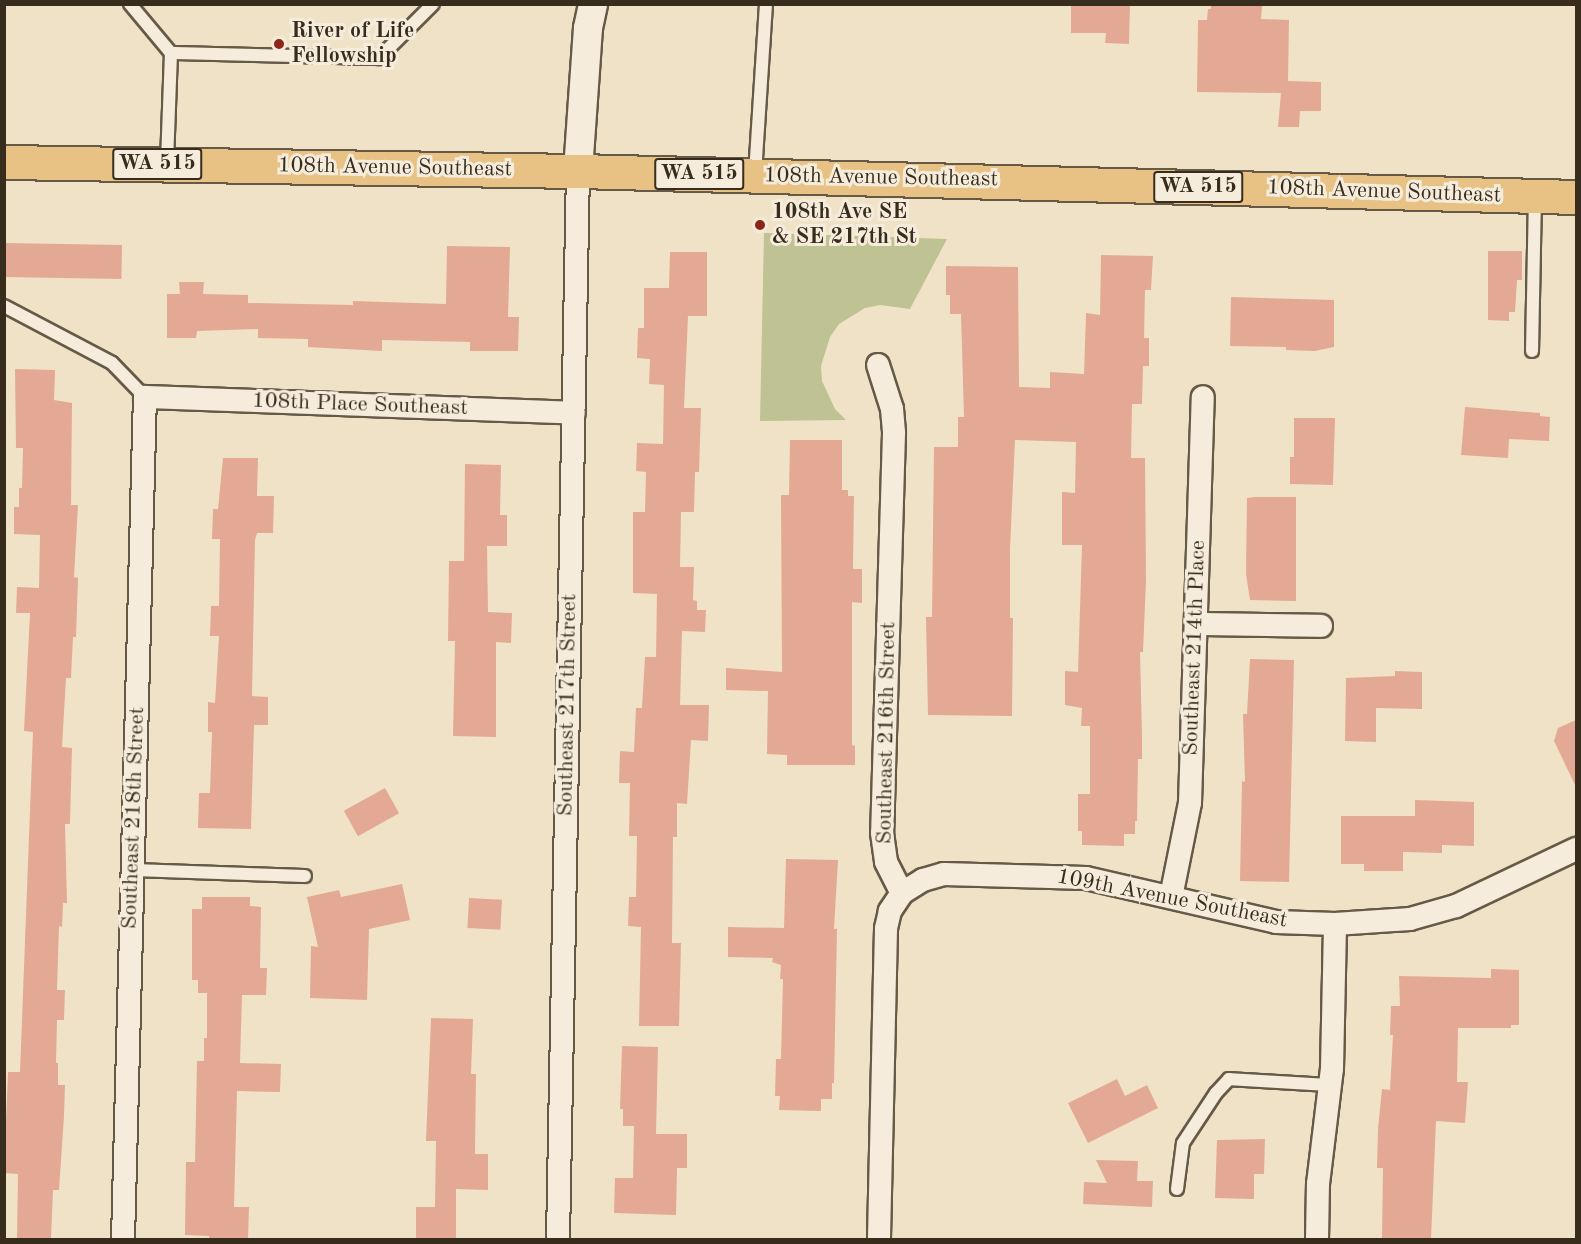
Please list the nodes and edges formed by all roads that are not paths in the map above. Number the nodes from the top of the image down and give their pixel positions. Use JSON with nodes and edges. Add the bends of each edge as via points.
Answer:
{"nodes":[{"id":1,"x":130,"y":4,"type":"edge"},
{"id":2,"x":433,"y":4,"type":"edge"},
{"id":3,"x":593,"y":4,"type":"edge"},
{"id":4,"x":766,"y":4,"type":"edge"},
{"id":5,"x":171,"y":53,"type":"junction"},
{"id":6,"x":4,"y":162,"type":"edge"},
{"id":7,"x":167,"y":165,"type":"junction"},
{"id":8,"x":578,"y":171,"type":"junction"},
{"id":9,"x":755,"y":175,"type":"junction"},
{"id":10,"x":1535,"y":196,"type":"junction"},
{"id":11,"x":1576,"y":197,"type":"edge"},
{"id":12,"x":4,"y":306,"type":"edge"},
{"id":13,"x":1532,"y":351,"type":"dead end"},
{"id":14,"x":878,"y":365,"type":"dead end"},
{"id":15,"x":146,"y":397,"type":"junction"},
{"id":16,"x":1203,"y":397,"type":"dead end"},
{"id":17,"x":574,"y":413,"type":"junction"},
{"id":18,"x":1197,"y":624,"type":"junction"},
{"id":19,"x":1321,"y":626,"type":"dead end"},
{"id":20,"x":1576,"y":849,"type":"edge"},
{"id":21,"x":133,"y":870,"type":"junction"},
{"id":22,"x":305,"y":876,"type":"dead end"},
{"id":23,"x":902,"y":893,"type":"junction"},
{"id":24,"x":1171,"y":897,"type":"junction"},
{"id":25,"x":1335,"y":924,"type":"junction"},
{"id":26,"x":1331,"y":1085,"type":"junction"},
{"id":27,"x":1178,"y":1189,"type":"dead end"},
{"id":28,"x":123,"y":1239,"type":"edge"},
{"id":29,"x":558,"y":1239,"type":"edge"},
{"id":30,"x":879,"y":1239,"type":"edge"},
{"id":31,"x":1317,"y":1239,"type":"edge"}],
"edges":[{"from":1,"to":5,"type":"lane"},
{"from":2,"to":5,"type":"lane","via":[[379,58]]},
{"from":3,"to":8,"type":"street"},
{"from":4,"to":9,"type":"lane"},
{"from":5,"to":7,"type":"lane"},
{"from":6,"to":7,"type":"main road","name":"108th Avenue Southeast","number":"WA 515"},
{"from":7,"to":8,"type":"main road","name":"108th Avenue Southeast","number":"WA 515"},
{"from":8,"to":9,"type":"main road","name":"108th Avenue Southeast","number":"WA 515"},
{"from":8,"to":17,"type":"street","name":"Southeast 217th Street"},
{"from":9,"to":10,"type":"main road","name":"108th Avenue Southeast","number":"WA 515"},
{"from":10,"to":11,"type":"main road","name":"108th Avenue Southeast","number":"WA 515"},
{"from":10,"to":13,"type":"lane"},
{"from":12,"to":15,"type":"lane","via":[[112,363]]},
{"from":14,"to":23,"type":"street","name":"Southeast 216th Street","via":[[892,409],[894,433],[882,833],[886,862]]},
{"from":15,"to":17,"type":"street","name":"108th Place Southeast"},
{"from":15,"to":21,"type":"street","name":"Southeast 218th Street"},
{"from":16,"to":18,"type":"street","name":"Southeast 214th Place"},
{"from":17,"to":29,"type":"street","name":"Southeast 217th Street"},
{"from":18,"to":19,"type":"street"},
{"from":18,"to":24,"type":"street","name":"Southeast 214th Place","via":[[1190,802]]},
{"from":20,"to":25,"type":"street","name":"109th Avenue Southeast","via":[[1456,906],[1410,919]]},
{"from":21,"to":22,"type":"lane"},
{"from":21,"to":28,"type":"street","name":"Southeast 218th Street"},
{"from":23,"to":24,"type":"street","name":"109th Avenue Southeast","via":[[923,880],[944,874],[1040,875],[1086,878]]},
{"from":23,"to":30,"type":"street","via":[[890,911],[886,929]]},
{"from":24,"to":25,"type":"street","name":"109th Avenue Southeast","via":[[1276,922]]},
{"from":25,"to":26,"type":"street"},
{"from":26,"to":27,"type":"lane","via":[[1229,1079],[1183,1143]]},
{"from":26,"to":31,"type":"street","via":[[1318,1184]]}]}
